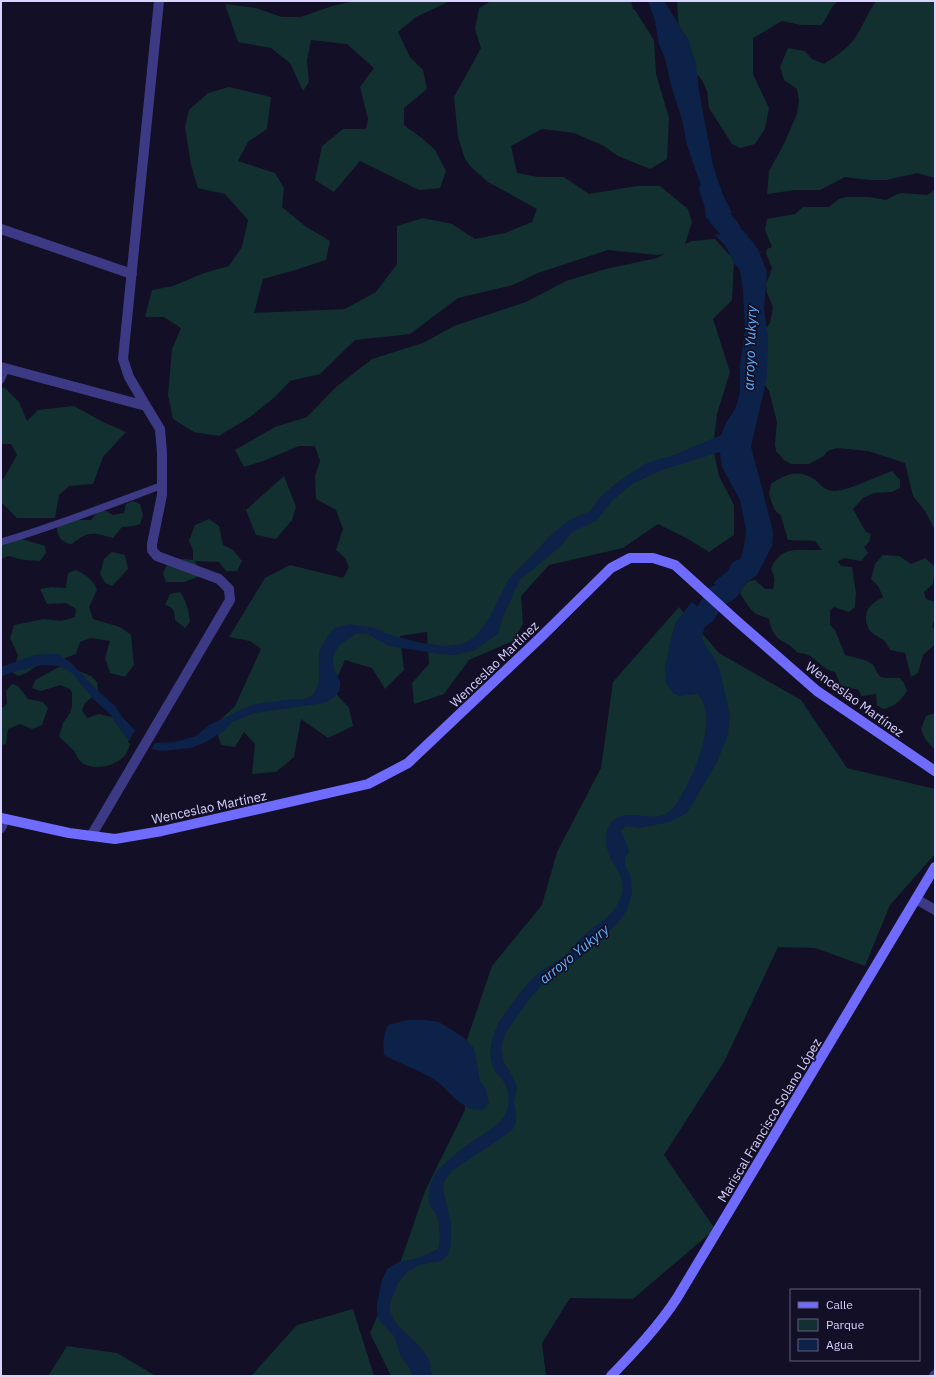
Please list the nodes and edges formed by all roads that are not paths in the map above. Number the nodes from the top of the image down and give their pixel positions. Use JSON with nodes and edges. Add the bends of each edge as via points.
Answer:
{"nodes":[{"id":1,"x":159,"y":1,"type":"edge"},
{"id":2,"x":1,"y":229,"type":"edge"},
{"id":3,"x":132,"y":274,"type":"junction"},
{"id":4,"x":3,"y":368,"type":"edge"},
{"id":5,"x":1,"y":380,"type":"edge"},
{"id":6,"x":146,"y":406,"type":"junction"},
{"id":7,"x":162,"y":485,"type":"junction"},
{"id":8,"x":1,"y":542,"type":"edge"},
{"id":9,"x":935,"y":771,"type":"edge"},
{"id":10,"x":2,"y":822,"type":"edge"},
{"id":11,"x":91,"y":836,"type":"junction"},
{"id":12,"x":935,"y":867,"type":"edge"},
{"id":13,"x":916,"y":899,"type":"junction"},
{"id":14,"x":935,"y":910,"type":"edge"},
{"id":15,"x":611,"y":1376,"type":"edge"}],
"edges":[{"from":1,"to":3,"type":"street"},
{"from":2,"to":3,"type":"street"},
{"from":3,"to":6,"type":"street","via":[[123,359],[129,377]]},
{"from":4,"to":5,"type":"lane"},
{"from":4,"to":6,"type":"street"},
{"from":6,"to":7,"type":"street","via":[[160,429]]},
{"from":7,"to":8,"type":"lane","via":[[90,513]]},
{"from":7,"to":11,"type":"street","via":[[152,550],[162,559],[219,580],[229,589],[230,600]]},
{"from":9,"to":11,"type":"main road","name":"Wenceslao Martínez","via":[[816,691],[675,565],[653,558],[630,558],[611,568],[408,763],[368,784],[162,831],[115,839]]},
{"from":10,"to":11,"type":"main road","name":"Wenceslao Martínez"},
{"from":12,"to":13,"type":"main road","name":"Mariscal Francisco Solano López"},
{"from":13,"to":14,"type":"street"},
{"from":13,"to":15,"type":"main road","name":"Mariscal Francisco Solano López","via":[[677,1298],[649,1337]]}]}
